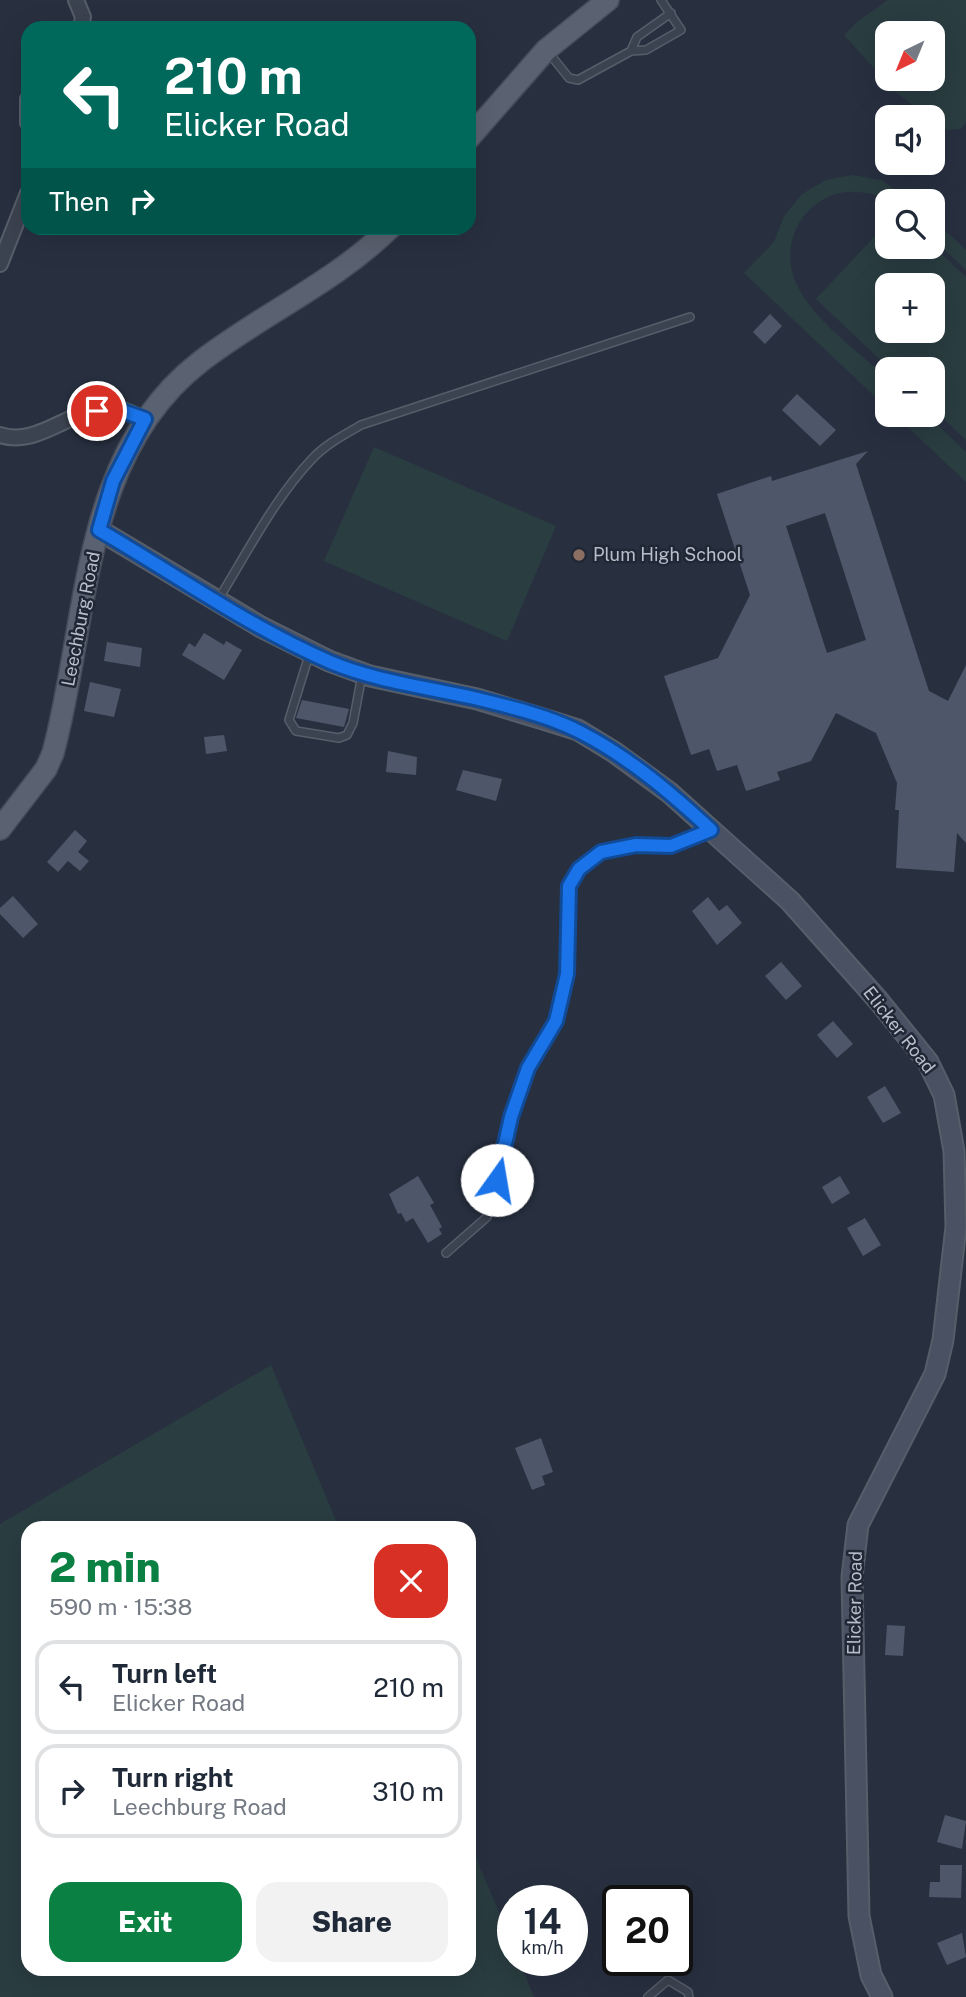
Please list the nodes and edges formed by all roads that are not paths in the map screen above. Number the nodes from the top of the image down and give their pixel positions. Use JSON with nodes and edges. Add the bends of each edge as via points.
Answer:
{"nodes":[{"id":1,"x":76,"y":0,"type":"edge"},
{"id":2,"x":608,"y":0,"type":"edge"},
{"id":3,"x":661,"y":0,"type":"edge"},
{"id":4,"x":671,"y":13,"type":"junction"},
{"id":5,"x":82,"y":21,"type":"edge"},
{"id":6,"x":546,"y":50,"type":"junction"},
{"id":7,"x":631,"y":51,"type":"junction"},
{"id":8,"x":476,"y":130,"type":"edge"},
{"id":9,"x":21,"y":211,"type":"edge"},
{"id":10,"x":382,"y":235,"type":"edge"},
{"id":11,"x":0,"y":264,"type":"edge"},
{"id":12,"x":690,"y":317,"type":"dead end"},
{"id":13,"x":145,"y":419,"type":"junction"},
{"id":14,"x":0,"y":435,"type":"edge"},
{"id":15,"x":99,"y":530,"type":"junction"},
{"id":16,"x":218,"y":601,"type":"junction"},
{"id":17,"x":310,"y":652,"type":"junction"},
{"id":18,"x":363,"y":674,"type":"junction"},
{"id":19,"x":0,"y":829,"type":"edge"},
{"id":20,"x":711,"y":830,"type":"junction"},
{"id":21,"x":446,"y":1253,"type":"dead end"},
{"id":22,"x":648,"y":1997,"type":"edge"},
{"id":23,"x":690,"y":1997,"type":"edge"},
{"id":24,"x":882,"y":1997,"type":"edge"}],
"edges":[{"from":1,"to":5,"type":"street"},
{"from":2,"to":6,"type":"main road"},
{"from":3,"to":4,"type":"lane"},
{"from":4,"to":7,"type":"lane","via":[[637,37]]},
{"from":4,"to":7,"type":"lane","via":[[681,30],[646,50]]},
{"from":6,"to":7,"type":"lane","via":[[569,78],[578,80]]},
{"from":6,"to":8,"type":"main road"},
{"from":9,"to":11,"type":"street"},
{"from":10,"to":13,"type":"main road","name":"Leechburg Road","via":[[355,260],[200,362]]},
{"from":12,"to":16,"type":"lane","via":[[361,425],[335,440],[289,487]]},
{"from":13,"to":14,"type":"street","via":[[114,408],[79,414],[40,433],[12,439]]},
{"from":13,"to":15,"type":"main road","name":"Leechburg Road","via":[[113,481]]},
{"from":15,"to":16,"type":"street","name":"Elicker Road"},
{"from":15,"to":19,"type":"main road","name":"Leechburg Road","via":[[53,754],[47,769]]},
{"from":16,"to":17,"type":"street","name":"Elicker Road"},
{"from":17,"to":18,"type":"street","name":"Elicker Road"},
{"from":17,"to":18,"type":"lane","via":[[289,720],[296,731],[339,738],[346,735],[353,723]]},
{"from":18,"to":20,"type":"street","name":"Elicker Road","via":[[477,699],[578,730],[670,793]]},
{"from":20,"to":21,"type":"lane","via":[[671,846],[636,845],[601,852],[579,869],[569,886],[567,974],[556,1021],[528,1068],[487,1217]]},
{"from":20,"to":24,"type":"street","name":"Elicker Road","via":[[790,901],[928,1062],[944,1095],[954,1151],[956,1227],[935,1374],[858,1525],[854,1555],[859,1916],[871,1975]]},
{"from":22,"to":23,"type":"lane","via":[[668,1980]]}]}
